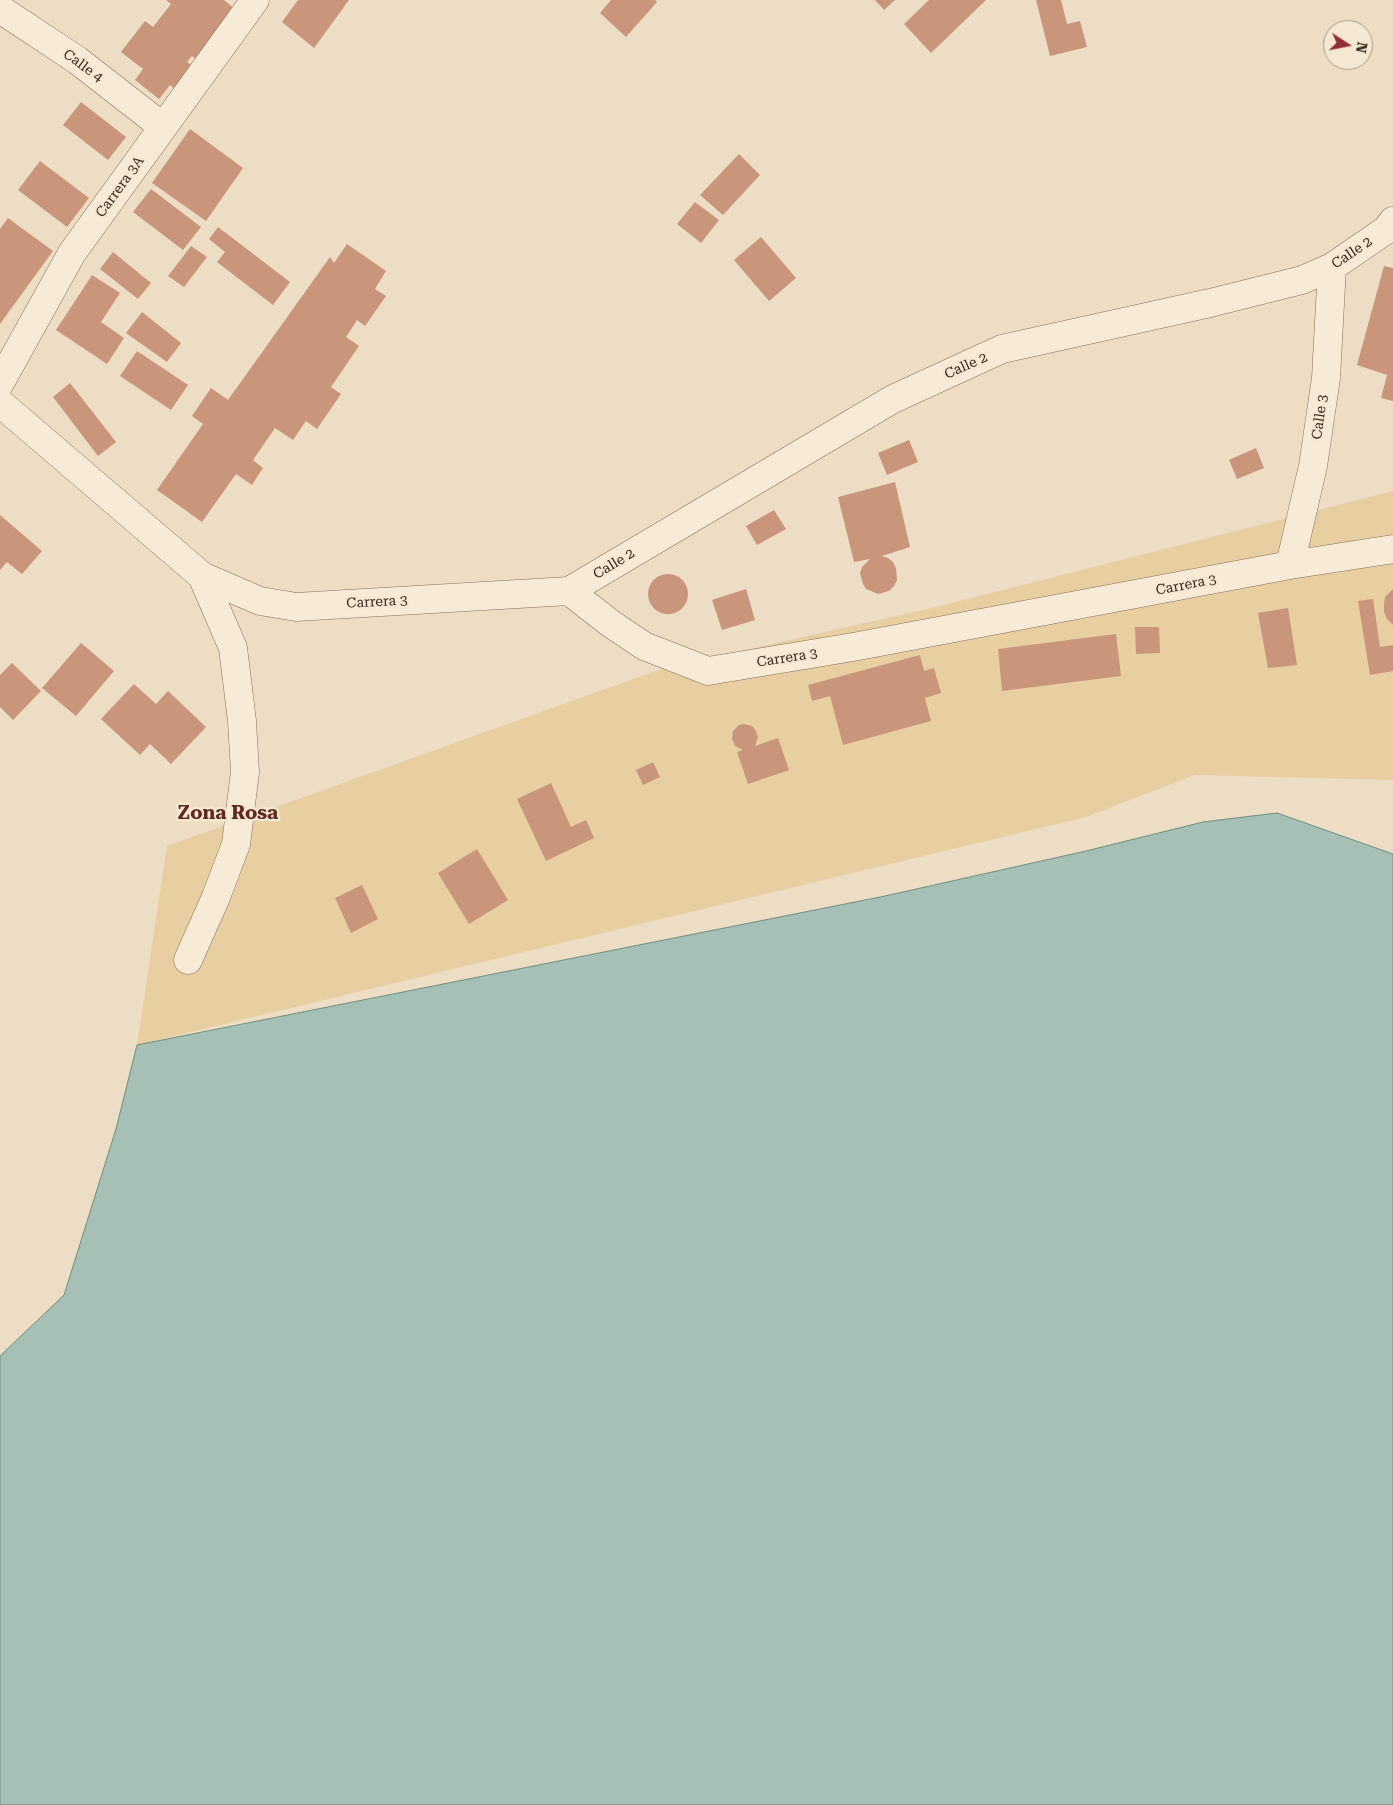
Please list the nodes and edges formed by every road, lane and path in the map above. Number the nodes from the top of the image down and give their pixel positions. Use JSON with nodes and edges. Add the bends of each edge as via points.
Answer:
{"nodes":[{"id":1,"x":255,"y":0,"type":"edge"},
{"id":2,"x":0,"y":9,"type":"edge"},
{"id":3,"x":163,"y":127,"type":"junction"},
{"id":4,"x":1393,"y":221,"type":"edge"},
{"id":5,"x":1332,"y":267,"type":"junction"},
{"id":6,"x":0,"y":383,"type":"edge"},
{"id":7,"x":0,"y":403,"type":"edge"},
{"id":8,"x":1393,"y":550,"type":"edge"},
{"id":9,"x":1290,"y":565,"type":"junction"},
{"id":10,"x":202,"y":576,"type":"junction"},
{"id":11,"x":569,"y":590,"type":"junction"},
{"id":12,"x":188,"y":960,"type":"dead end"}],
"edges":[{"from":1,"to":3,"type":"street","name":"Carrera 3A"},
{"from":2,"to":3,"type":"street","name":"Calle 4","via":[[77,60]]},
{"from":3,"to":6,"type":"street","name":"Carrera 3A","via":[[72,254]]},
{"from":4,"to":5,"type":"street","name":"Calle 2","via":[[1386,230]]},
{"from":5,"to":9,"type":"street","name":"Calle 3","via":[[1326,378],[1313,466]]},
{"from":5,"to":11,"type":"street","name":"Calle 2","via":[[1302,280],[1220,301],[1002,349],[893,399]]},
{"from":7,"to":10,"type":"street"},
{"from":8,"to":9,"type":"street","name":"Carrera 3"},
{"from":9,"to":11,"type":"street","name":"Carrera 3","via":[[862,646],[708,671],[644,646]]},
{"from":10,"to":11,"type":"street","name":"Carrera 3","via":[[260,601],[296,607]]},
{"from":10,"to":12,"type":"street","via":[[234,648],[246,772],[236,844]]}]}
